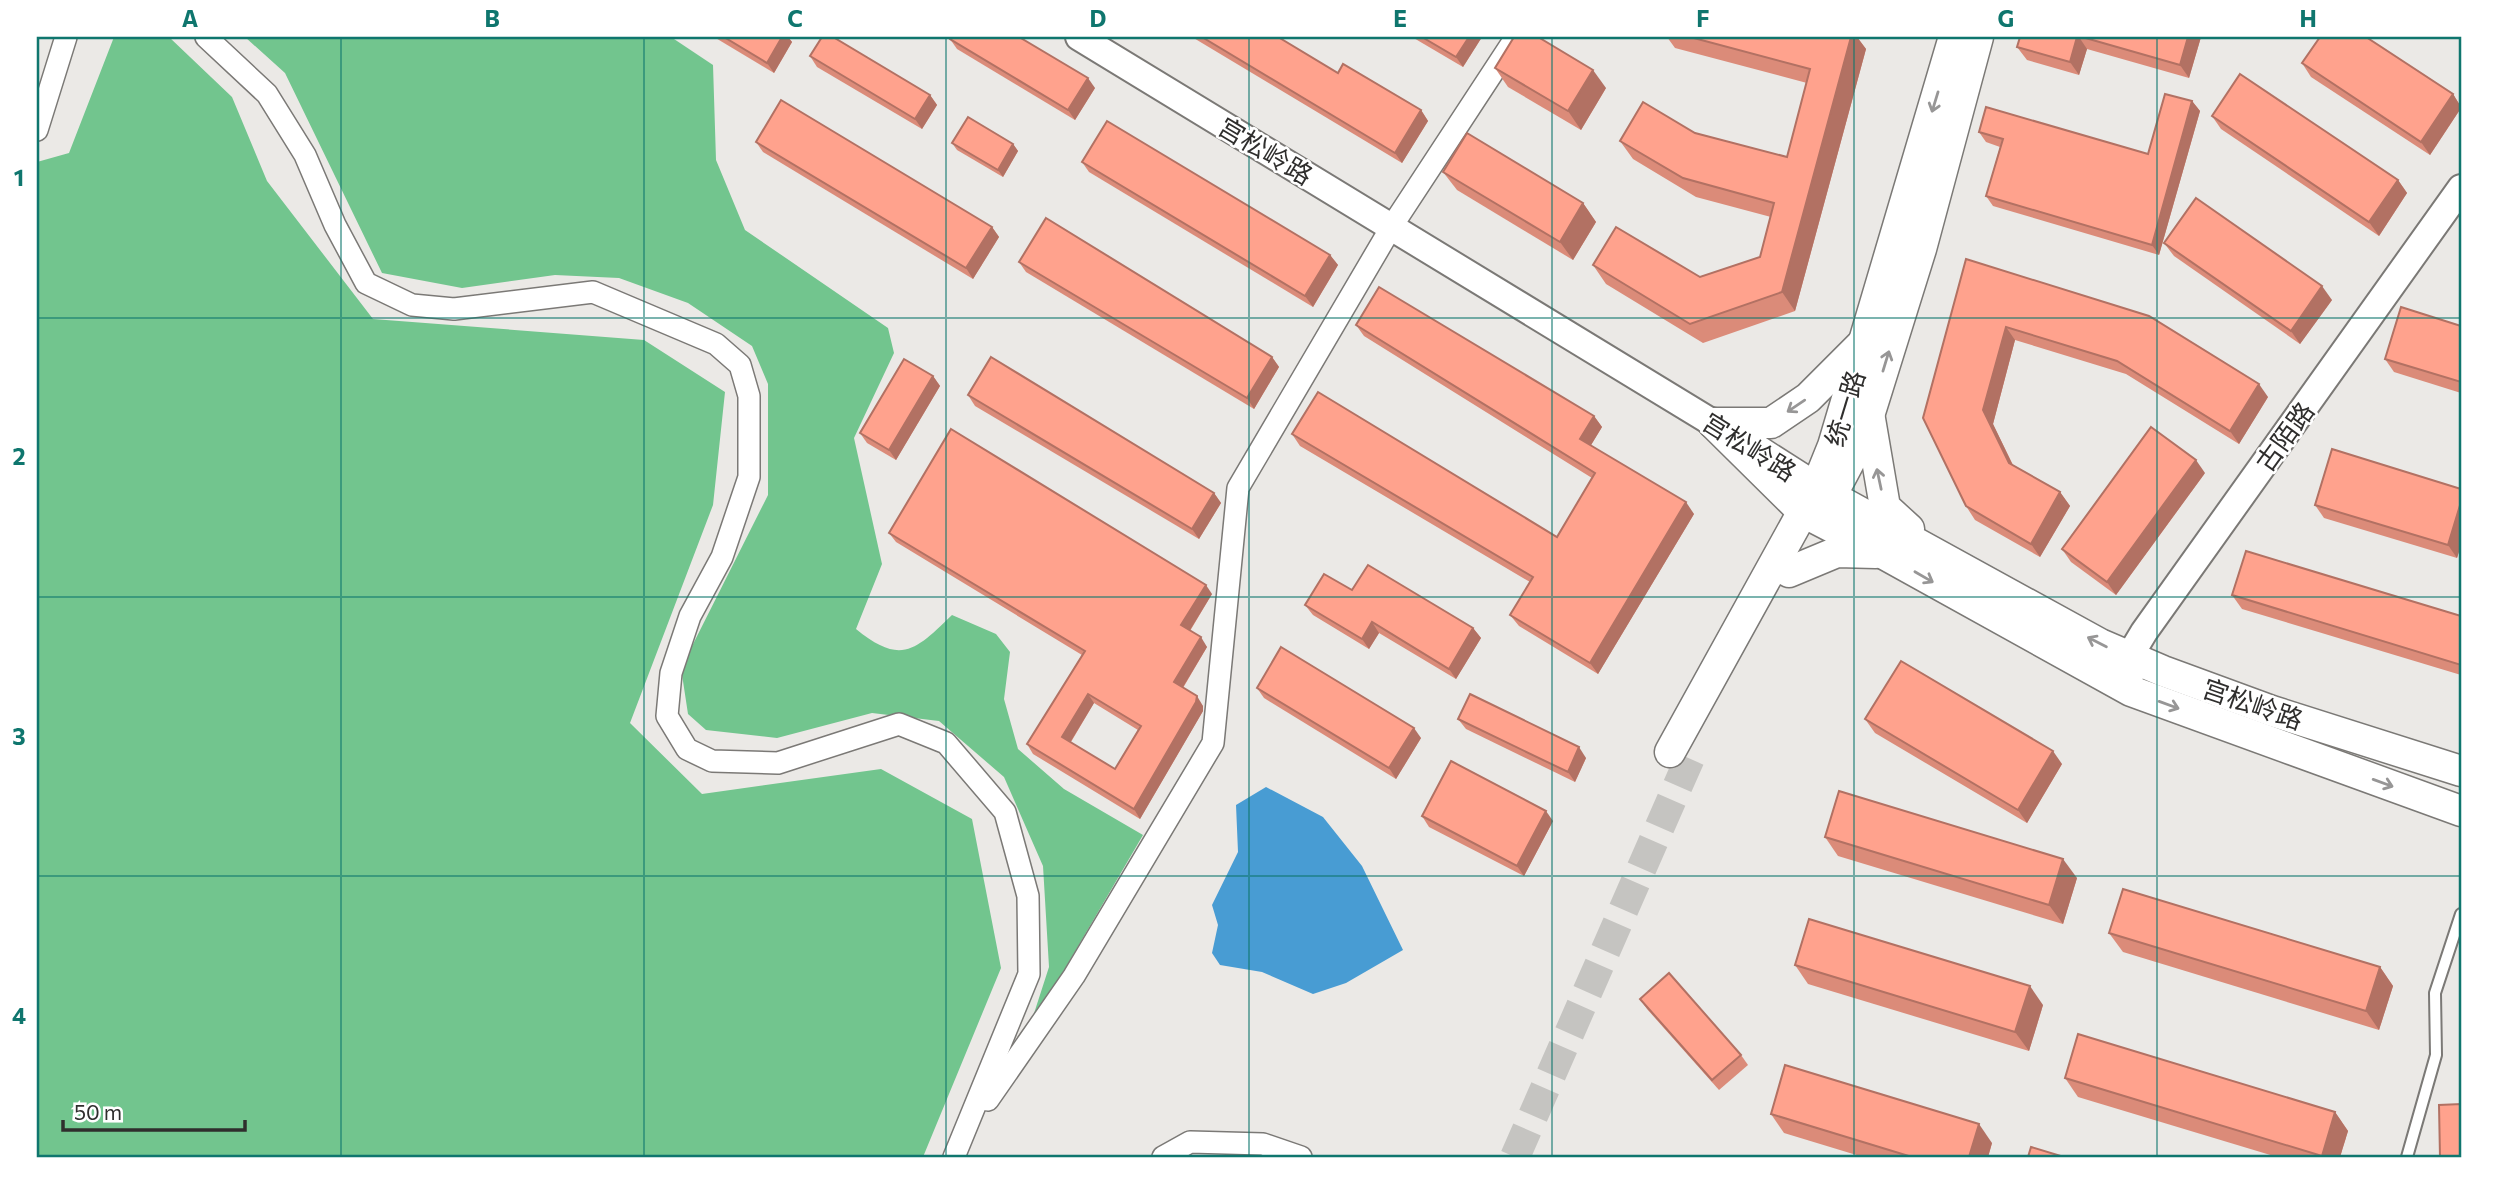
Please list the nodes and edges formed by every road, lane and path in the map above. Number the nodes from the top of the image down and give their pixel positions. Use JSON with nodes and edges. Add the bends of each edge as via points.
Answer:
{"nodes":[{"id":1,"x":66,"y":37,"type":"edge"},
{"id":2,"x":206,"y":37,"type":"edge"},
{"id":3,"x":1079,"y":37,"type":"edge"},
{"id":4,"x":1516,"y":37,"type":"edge"},
{"id":5,"x":1956,"y":38,"type":"edge"},
{"id":6,"x":37,"y":130,"type":"edge"},
{"id":7,"x":2461,"y":188,"type":"edge"},
{"id":8,"x":1392,"y":226,"type":"junction"},
{"id":9,"x":1864,"y":343,"type":"junction"},
{"id":10,"x":1869,"y":415,"type":"junction"},
{"id":11,"x":1713,"y":424,"type":"junction"},
{"id":12,"x":1817,"y":504,"type":"junction"},
{"id":13,"x":1932,"y":550,"type":"junction"},
{"id":14,"x":1884,"y":554,"type":"junction"},
{"id":15,"x":1789,"y":572,"type":"junction"},
{"id":16,"x":2129,"y":657,"type":"junction"},
{"id":17,"x":2131,"y":691,"type":"junction"},
{"id":18,"x":2461,"y":771,"type":"edge"},
{"id":19,"x":2461,"y":811,"type":"edge"},
{"id":20,"x":2461,"y":914,"type":"edge"},
{"id":21,"x":955,"y":1157,"type":"edge"},
{"id":22,"x":1163,"y":1157,"type":"edge"},
{"id":23,"x":1301,"y":1157,"type":"edge"},
{"id":24,"x":2407,"y":1157,"type":"edge"}],
"edges":[{"from":1,"to":6,"type":"street"},
{"from":2,"to":21,"type":"street","via":[[267,94],[305,155],[366,283],[412,305],[454,309],[593,292],[716,344],[740,365],[750,396],[749,477],[722,557],[690,616],[671,673],[667,716],[687,749],[712,761],[778,763],[899,724],[946,743],[1005,812],[1028,896],[1029,974]]},
{"from":3,"to":8,"type":"street","name":"宫松岭路"},
{"from":4,"to":8,"type":"street"},
{"from":5,"to":9,"type":"main road","name":"统一路","one_way":true},
{"from":10,"to":5,"type":"main road","name":"统一路","one_way":true,"via":[[1921,250]]},
{"from":7,"to":16,"type":"street","name":"古陌路"},
{"from":8,"to":11,"type":"street","name":"宫松岭路"},
{"from":8,"to":21,"type":"street","via":[[1238,488],[1213,743],[1074,976],[992,1093]]},
{"from":9,"to":11,"type":"main road","one_way":true,"via":[[1808,398],[1771,423]]},
{"from":9,"to":12,"type":"main road","name":"统一路"},
{"from":10,"to":12,"type":"main road","name":"统一路","via":[[1862,438]]},
{"from":13,"to":10,"type":"main road","one_way":true,"via":[[1885,507]]},
{"from":11,"to":12,"type":"main road","name":"宫松岭路"},
{"from":12,"to":13,"type":"main road","name":"宫松岭路"},
{"from":12,"to":14,"type":"main road"},
{"from":12,"to":15,"type":"main road","name":"统一路"},
{"from":12,"to":15,"type":"main road","name":"统一路","via":[[1682,751]]},
{"from":16,"to":13,"type":"main road","name":"宫松岭路","one_way":true},
{"from":14,"to":15,"type":"main road","via":[[1837,552]]},
{"from":14,"to":17,"type":"main road","one_way":true},
{"from":16,"to":17,"type":"street"},
{"from":16,"to":18,"type":"main road","name":"宫松岭路","via":[[2272,711]]},
{"from":17,"to":19,"type":"main road","one_way":true},
{"from":20,"to":24,"type":"lane","via":[[2435,993],[2436,1055]]},
{"from":22,"to":23,"type":"street","via":[[1190,1142],[1263,1144]]}]}
